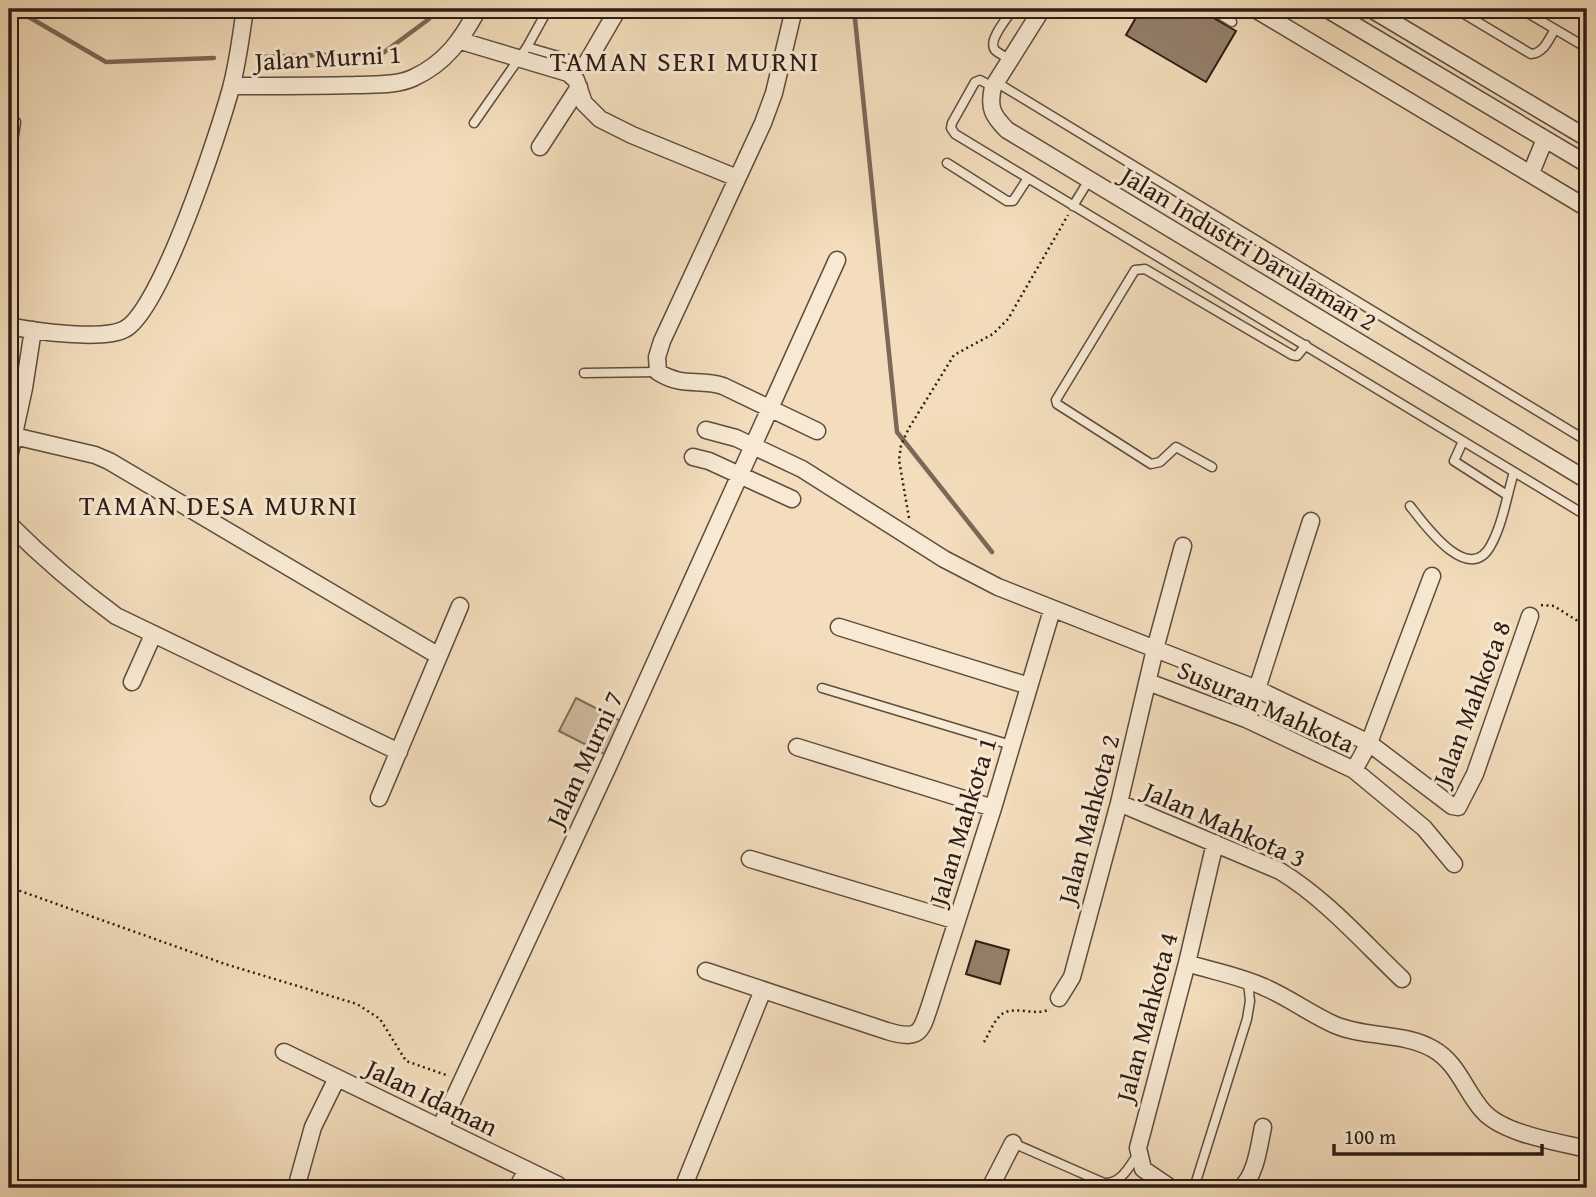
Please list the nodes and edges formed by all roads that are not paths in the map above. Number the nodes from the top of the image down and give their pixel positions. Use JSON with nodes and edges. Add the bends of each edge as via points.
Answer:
{"nodes":[{"id":1,"x":245,"y":9,"type":"edge"},
{"id":2,"x":478,"y":9,"type":"edge"},
{"id":3,"x":548,"y":9,"type":"edge"},
{"id":4,"x":618,"y":9,"type":"edge"},
{"id":5,"x":794,"y":9,"type":"edge"},
{"id":6,"x":1013,"y":9,"type":"edge"},
{"id":7,"x":1042,"y":9,"type":"edge"},
{"id":8,"x":1211,"y":9,"type":"edge"},
{"id":9,"x":1255,"y":9,"type":"edge"},
{"id":10,"x":1371,"y":9,"type":"edge"},
{"id":11,"x":1456,"y":9,"type":"edge"},
{"id":12,"x":1521,"y":9,"type":"edge"},
{"id":13,"x":1332,"y":10,"type":"edge"},
{"id":14,"x":1232,"y":23,"type":"dead end"},
{"id":15,"x":1555,"y":29,"type":"junction"},
{"id":16,"x":461,"y":41,"type":"junction"},
{"id":17,"x":1586,"y":45,"type":"edge"},
{"id":18,"x":523,"y":52,"type":"junction"},
{"id":19,"x":1010,"y":60,"type":"junction"},
{"id":20,"x":586,"y":64,"type":"joint"},
{"id":21,"x":233,"y":78,"type":"junction"},
{"id":22,"x":995,"y":84,"type":"junction"},
{"id":23,"x":579,"y":87,"type":"junction"},
{"id":24,"x":9,"y":115,"type":"edge"},
{"id":25,"x":474,"y":123,"type":"dead end"},
{"id":26,"x":1587,"y":138,"type":"edge"},
{"id":27,"x":1545,"y":139,"type":"junction"},
{"id":28,"x":540,"y":147,"type":"dead end"},
{"id":29,"x":947,"y":163,"type":"dead end"},
{"id":30,"x":1587,"y":164,"type":"edge"},
{"id":31,"x":9,"y":167,"type":"edge"},
{"id":32,"x":1531,"y":173,"type":"junction"},
{"id":33,"x":737,"y":178,"type":"junction"},
{"id":34,"x":1028,"y":178,"type":"junction"},
{"id":35,"x":1089,"y":180,"type":"junction"},
{"id":36,"x":1073,"y":206,"type":"junction"},
{"id":37,"x":1587,"y":208,"type":"edge"},
{"id":38,"x":837,"y":260,"type":"dead end"},
{"id":39,"x":9,"y":326,"type":"edge"},
{"id":40,"x":33,"y":330,"type":"junction"},
{"id":41,"x":1306,"y":345,"type":"junction"},
{"id":42,"x":658,"y":372,"type":"junction"},
{"id":43,"x":584,"y":373,"type":"dead end"},
{"id":44,"x":769,"y":408,"type":"junction"},
{"id":45,"x":706,"y":430,"type":"dead end"},
{"id":46,"x":817,"y":431,"type":"dead end"},
{"id":47,"x":15,"y":436,"type":"junction"},
{"id":48,"x":1463,"y":441,"type":"junction"},
{"id":49,"x":1587,"y":441,"type":"edge"},
{"id":50,"x":753,"y":445,"type":"junction"},
{"id":51,"x":9,"y":457,"type":"edge"},
{"id":52,"x":693,"y":457,"type":"dead end"},
{"id":53,"x":1212,"y":467,"type":"dead end"},
{"id":54,"x":1514,"y":471,"type":"junction"},
{"id":55,"x":739,"y":474,"type":"junction"},
{"id":56,"x":1587,"y":480,"type":"edge"},
{"id":57,"x":1507,"y":495,"type":"junction"},
{"id":58,"x":792,"y":499,"type":"dead end"},
{"id":59,"x":1410,"y":506,"type":"dead end"},
{"id":60,"x":1587,"y":516,"type":"edge"},
{"id":61,"x":1311,"y":521,"type":"dead end"},
{"id":62,"x":9,"y":524,"type":"edge"},
{"id":63,"x":1183,"y":546,"type":"dead end"},
{"id":64,"x":1432,"y":576,"type":"dead end"},
{"id":65,"x":460,"y":606,"type":"dead end"},
{"id":66,"x":1052,"y":610,"type":"junction"},
{"id":67,"x":1530,"y":616,"type":"dead end"},
{"id":68,"x":839,"y":627,"type":"dead end"},
{"id":69,"x":153,"y":635,"type":"junction"},
{"id":70,"x":1155,"y":649,"type":"junction"},
{"id":71,"x":439,"y":656,"type":"junction"},
{"id":72,"x":132,"y":682,"type":"dead end"},
{"id":73,"x":1148,"y":682,"type":"junction"},
{"id":74,"x":1029,"y":686,"type":"junction"},
{"id":75,"x":822,"y":688,"type":"dead end"},
{"id":76,"x":1257,"y":689,"type":"junction"},
{"id":77,"x":1369,"y":743,"type":"junction"},
{"id":78,"x":1011,"y":745,"type":"junction"},
{"id":79,"x":797,"y":747,"type":"dead end"},
{"id":80,"x":399,"y":751,"type":"junction"},
{"id":81,"x":1354,"y":770,"type":"junction"},
{"id":82,"x":379,"y":798,"type":"dead end"},
{"id":83,"x":1119,"y":803,"type":"junction"},
{"id":84,"x":993,"y":808,"type":"junction"},
{"id":85,"x":1215,"y":843,"type":"junction"},
{"id":86,"x":750,"y":859,"type":"dead end"},
{"id":87,"x":1454,"y":864,"type":"dead end"},
{"id":88,"x":957,"y":921,"type":"junction"},
{"id":89,"x":1187,"y":963,"type":"junction"},
{"id":90,"x":706,"y":971,"type":"dead end"},
{"id":91,"x":1402,"y":979,"type":"dead end"},
{"id":92,"x":1248,"y":982,"type":"junction"},
{"id":93,"x":764,"y":990,"type":"junction"},
{"id":94,"x":1059,"y":998,"type":"road end"},
{"id":95,"x":284,"y":1052,"type":"dead end"},
{"id":96,"x":337,"y":1078,"type":"junction"},
{"id":97,"x":1263,"y":1127,"type":"dead end"},
{"id":98,"x":440,"y":1128,"type":"junction"},
{"id":99,"x":1013,"y":1143,"type":"joint"},
{"id":100,"x":1587,"y":1149,"type":"edge"},
{"id":101,"x":1138,"y":1154,"type":"junction"},
{"id":102,"x":527,"y":1170,"type":"junction"},
{"id":103,"x":558,"y":1185,"type":"dead end"},
{"id":104,"x":296,"y":1188,"type":"edge"},
{"id":105,"x":517,"y":1188,"type":"edge"},
{"id":106,"x":683,"y":1188,"type":"edge"},
{"id":107,"x":990,"y":1188,"type":"edge"},
{"id":108,"x":1171,"y":1188,"type":"edge"},
{"id":109,"x":1194,"y":1188,"type":"edge"},
{"id":110,"x":1241,"y":1188,"type":"edge"}],
"edges":[{"from":1,"to":21,"type":"street"},
{"from":2,"to":16,"type":"street","name":"Jalan Murni 1"},
{"from":3,"to":18,"type":"lane"},
{"from":4,"to":20,"type":"street"},
{"from":5,"to":33,"type":"street","via":[[774,93]]},
{"from":6,"to":19,"type":"lane","via":[[992,45]]},
{"from":7,"to":19,"type":"street"},
{"from":8,"to":14,"type":"lane"},
{"from":9,"to":32,"type":"street"},
{"from":10,"to":26,"type":"street"},
{"from":11,"to":15,"type":"lane","via":[[1531,54],[1542,50]]},
{"from":12,"to":15,"type":"lane"},
{"from":13,"to":27,"type":"street"},
{"from":15,"to":17,"type":"lane"},
{"from":16,"to":18,"type":"street"},
{"from":16,"to":21,"type":"street","name":"Jalan Murni 1","via":[[421,74],[397,83]]},
{"from":18,"to":20,"type":"lane"},
{"from":18,"to":23,"type":"street","via":[[573,76]]},
{"from":18,"to":25,"type":"lane"},
{"from":19,"to":22,"type":"street"},
{"from":21,"to":40,"type":"street","via":[[197,192],[145,311],[121,331]]},
{"from":22,"to":34,"type":"lane","via":[[975,82],[952,123],[953,131]]},
{"from":22,"to":35,"type":"street","name":"Jalan Industri Darulaman 2","via":[[991,97],[994,116],[1007,130]]},
{"from":22,"to":49,"type":"lane"},
{"from":23,"to":28,"type":"street"},
{"from":23,"to":33,"type":"street","via":[[584,103],[600,119]]},
{"from":24,"to":31,"type":"lane","via":[[16,122]]},
{"from":27,"to":30,"type":"street"},
{"from":27,"to":32,"type":"street"},
{"from":29,"to":34,"type":"lane","via":[[1007,201],[1017,198]]},
{"from":32,"to":37,"type":"street"},
{"from":33,"to":42,"type":"street","via":[[662,341]]},
{"from":34,"to":36,"type":"lane"},
{"from":35,"to":36,"type":"lane"},
{"from":35,"to":56,"type":"street","name":"Jalan Industri Darulaman 2"},
{"from":36,"to":41,"type":"lane"},
{"from":38,"to":44,"type":"street","name":"Jalan Murni 7"},
{"from":39,"to":40,"type":"street"},
{"from":40,"to":47,"type":"street"},
{"from":41,"to":48,"type":"lane"},
{"from":41,"to":53,"type":"lane","via":[[1297,356],[1292,355],[1145,269],[1135,270],[1057,404],[1151,464],[1176,447]]},
{"from":42,"to":43,"type":"lane"},
{"from":42,"to":44,"type":"street","via":[[677,381],[712,383]]},
{"from":44,"to":46,"type":"street"},
{"from":44,"to":50,"type":"street","name":"Jalan Murni 7"},
{"from":45,"to":50,"type":"street"},
{"from":47,"to":51,"type":"street"},
{"from":47,"to":71,"type":"street","via":[[109,460]]},
{"from":48,"to":54,"type":"lane"},
{"from":48,"to":57,"type":"lane","via":[[1454,461]]},
{"from":50,"to":55,"type":"street","name":"Jalan Murni 7"},
{"from":50,"to":66,"type":"street","via":[[802,469],[944,559]]},
{"from":52,"to":55,"type":"street"},
{"from":54,"to":57,"type":"lane"},
{"from":54,"to":60,"type":"lane"},
{"from":55,"to":58,"type":"street"},
{"from":55,"to":98,"type":"street","name":"Jalan Murni 7"},
{"from":57,"to":59,"type":"lane","via":[[1493,542],[1480,558],[1473,559],[1439,541]]},
{"from":61,"to":76,"type":"street"},
{"from":62,"to":69,"type":"street","via":[[90,598]]},
{"from":63,"to":70,"type":"street","name":"Jalan Mahkota 2"},
{"from":64,"to":77,"type":"street"},
{"from":65,"to":71,"type":"street"},
{"from":66,"to":70,"type":"street"},
{"from":66,"to":74,"type":"street","name":"Jalan Mahkota 1"},
{"from":67,"to":77,"type":"street","name":"Jalan Mahkota 8","via":[[1475,774],[1458,807]]},
{"from":68,"to":74,"type":"street"},
{"from":69,"to":72,"type":"street"},
{"from":69,"to":80,"type":"street"},
{"from":70,"to":73,"type":"street","name":"Jalan Mahkota 2"},
{"from":70,"to":76,"type":"street"},
{"from":71,"to":80,"type":"street"},
{"from":73,"to":81,"type":"street","name":"Susuran Mahkota","via":[[1246,719]]},
{"from":73,"to":83,"type":"street","name":"Jalan Mahkota 2"},
{"from":74,"to":78,"type":"street","name":"Jalan Mahkota 1"},
{"from":75,"to":78,"type":"lane"},
{"from":76,"to":77,"type":"street"},
{"from":77,"to":81,"type":"street"},
{"from":78,"to":84,"type":"street","name":"Jalan Mahkota 1"},
{"from":79,"to":84,"type":"street"},
{"from":80,"to":82,"type":"street"},
{"from":81,"to":87,"type":"street","name":"Susuran Mahkota","via":[[1424,828]]},
{"from":83,"to":85,"type":"street","name":"Jalan Mahkota 3"},
{"from":83,"to":94,"type":"street","name":"Jalan Mahkota 2","via":[[1072,977]]},
{"from":84,"to":88,"type":"street","name":"Jalan Mahkota 1"},
{"from":85,"to":89,"type":"street","name":"Jalan Mahkota 4"},
{"from":85,"to":91,"type":"street","name":"Jalan Mahkota 3","via":[[1301,883]]},
{"from":86,"to":88,"type":"street"},
{"from":88,"to":93,"type":"street","name":"Jalan Mahkota 1","via":[[924,1024],[916,1034],[907,1037]]},
{"from":89,"to":92,"type":"street"},
{"from":89,"to":101,"type":"street","name":"Jalan Mahkota 4"},
{"from":90,"to":93,"type":"street"},
{"from":92,"to":100,"type":"street","via":[[1335,1025],[1427,1046],[1446,1058],[1480,1109],[1496,1122]]},
{"from":92,"to":109,"type":"lane","via":[[1247,1019]]},
{"from":93,"to":106,"type":"street"},
{"from":95,"to":96,"type":"street","name":"Jalan Idaman"},
{"from":96,"to":98,"type":"street","name":"Jalan Idaman"},
{"from":96,"to":104,"type":"street","via":[[313,1127]]},
{"from":97,"to":110,"type":"street","via":[[1252,1168]]},
{"from":98,"to":102,"type":"street","name":"Jalan Idaman"},
{"from":99,"to":101,"type":"lane","via":[[1111,1184]]},
{"from":99,"to":107,"type":"street"},
{"from":101,"to":108,"type":"street","via":[[1143,1169]]},
{"from":102,"to":103,"type":"street","name":"Jalan Idaman"},
{"from":102,"to":105,"type":"street"}]}
